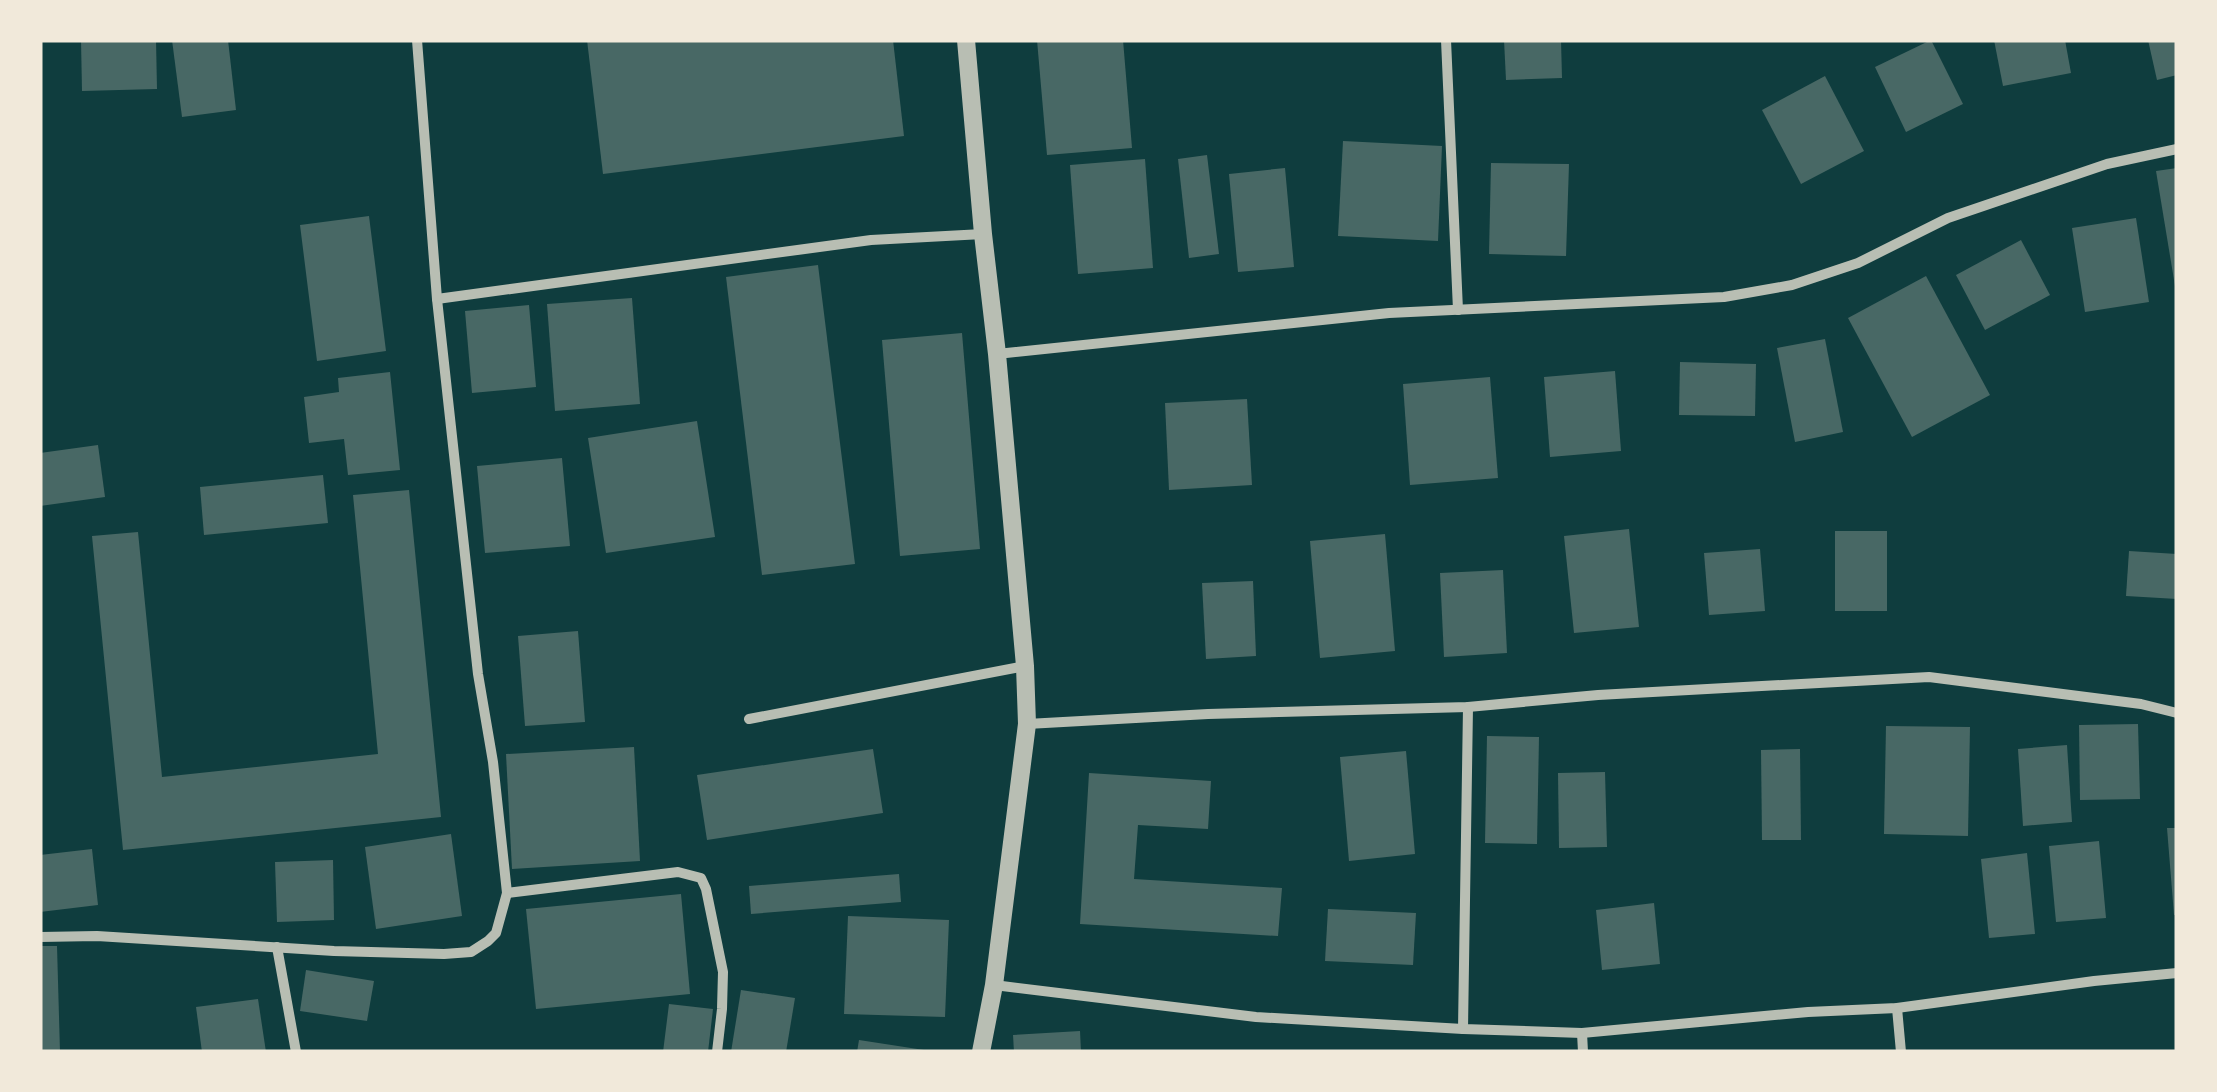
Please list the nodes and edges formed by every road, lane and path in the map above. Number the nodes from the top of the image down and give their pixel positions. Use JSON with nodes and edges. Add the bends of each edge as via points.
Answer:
{"nodes":[{"id":1,"x":417,"y":40,"type":"edge"},
{"id":2,"x":966,"y":40,"type":"edge"},
{"id":3,"x":1446,"y":40,"type":"edge"},
{"id":4,"x":2177,"y":149,"type":"edge"},
{"id":5,"x":983,"y":234,"type":"junction"},
{"id":6,"x":437,"y":300,"type":"junction"},
{"id":7,"x":1458,"y":310,"type":"junction"},
{"id":8,"x":997,"y":354,"type":"junction"},
{"id":9,"x":1025,"y":666,"type":"junction"},
{"id":10,"x":1468,"y":707,"type":"junction"},
{"id":11,"x":2177,"y":713,"type":"edge"},
{"id":12,"x":749,"y":719,"type":"dead end"},
{"id":13,"x":1028,"y":724,"type":"junction"},
{"id":14,"x":506,"y":893,"type":"junction"},
{"id":15,"x":40,"y":937,"type":"edge"},
{"id":16,"x":277,"y":946,"type":"junction"},
{"id":17,"x":2177,"y":973,"type":"edge"},
{"id":18,"x":994,"y":985,"type":"junction"},
{"id":19,"x":1897,"y":1008,"type":"junction"},
{"id":20,"x":1463,"y":1030,"type":"junction"},
{"id":21,"x":1582,"y":1033,"type":"junction"},
{"id":22,"x":296,"y":1052,"type":"edge"},
{"id":23,"x":716,"y":1052,"type":"edge"},
{"id":24,"x":982,"y":1052,"type":"edge"},
{"id":25,"x":1583,"y":1052,"type":"edge"},
{"id":26,"x":1900,"y":1052,"type":"edge"}],
"edges":[{"from":1,"to":6,"type":"street"},
{"from":2,"to":5,"type":"street"},
{"from":3,"to":7,"type":"street"},
{"from":4,"to":7,"type":"street","via":[[2107,164],[1948,218],[1858,263],[1792,285],[1724,298]]},
{"from":5,"to":6,"type":"street","via":[[871,240]]},
{"from":5,"to":8,"type":"street"},
{"from":6,"to":14,"type":"street"},
{"from":7,"to":8,"type":"street"},
{"from":8,"to":9,"type":"street"},
{"from":9,"to":12,"type":"street"},
{"from":9,"to":13,"type":"street"},
{"from":10,"to":11,"type":"street","via":[[1929,677]]},
{"from":10,"to":13,"type":"street"},
{"from":10,"to":20,"type":"street"},
{"from":13,"to":18,"type":"street"},
{"from":14,"to":16,"type":"street","via":[[496,933],[471,952]]},
{"from":14,"to":23,"type":"street","via":[[678,872],[701,878],[723,972]]},
{"from":15,"to":16,"type":"street"},
{"from":16,"to":22,"type":"street"},
{"from":17,"to":19,"type":"street"},
{"from":18,"to":20,"type":"street","via":[[1256,1017]]},
{"from":18,"to":24,"type":"street"},
{"from":19,"to":21,"type":"street"},
{"from":19,"to":26,"type":"street"},
{"from":20,"to":21,"type":"street"},
{"from":21,"to":25,"type":"street"}]}
